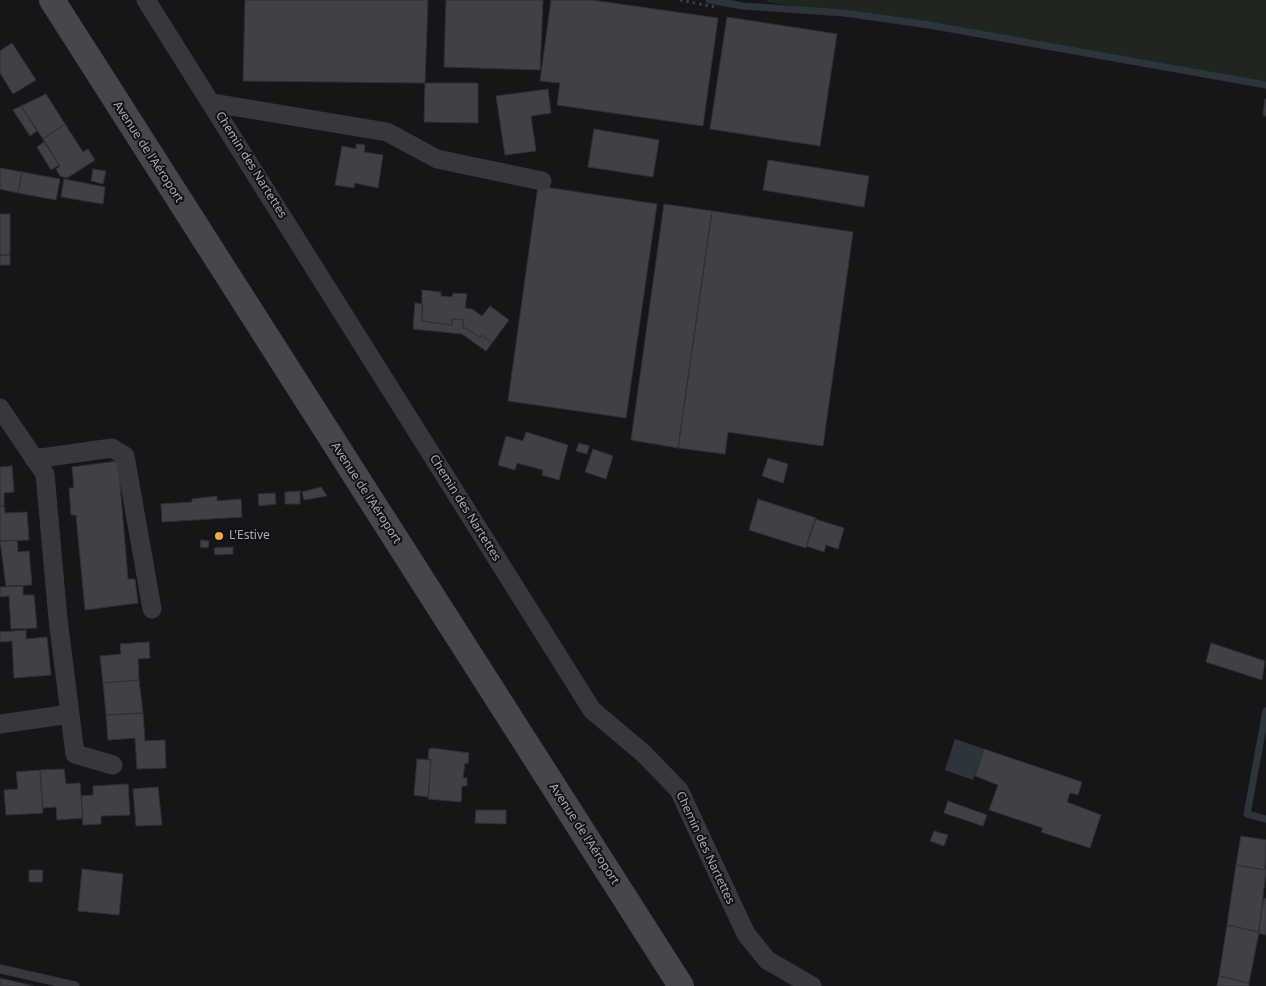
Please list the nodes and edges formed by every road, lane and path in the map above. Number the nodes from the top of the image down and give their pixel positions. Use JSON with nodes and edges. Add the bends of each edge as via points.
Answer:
{"nodes":[{"id":1,"x":52,"y":0,"type":"edge"},
{"id":2,"x":146,"y":0,"type":"edge"},
{"id":3,"x":680,"y":0,"type":"edge"},
{"id":4,"x":714,"y":6,"type":"dead end"},
{"id":5,"x":213,"y":103,"type":"junction"},
{"id":6,"x":542,"y":180,"type":"dead end"},
{"id":7,"x":0,"y":408,"type":"edge"},
{"id":8,"x":34,"y":459,"type":"junction"},
{"id":9,"x":152,"y":609,"type":"dead end"},
{"id":10,"x":70,"y":714,"type":"junction"},
{"id":11,"x":0,"y":724,"type":"edge"},
{"id":12,"x":113,"y":765,"type":"dead end"},
{"id":13,"x":0,"y":969,"type":"edge"},
{"id":14,"x":75,"y":986,"type":"edge"},
{"id":15,"x":681,"y":986,"type":"edge"},
{"id":16,"x":812,"y":986,"type":"edge"}],
"edges":[{"from":1,"to":15,"type":"main road","name":"Avenue de l'Aéroport"},
{"from":2,"to":5,"type":"street","name":"Chemin des Nartettes"},
{"from":3,"to":4,"type":"path"},
{"from":5,"to":6,"type":"street","via":[[387,132],[437,159]]},
{"from":5,"to":16,"type":"street","name":"Chemin des Nartettes","via":[[592,710],[643,753],[679,790],[746,934],[767,960]]},
{"from":7,"to":8,"type":"street"},
{"from":8,"to":9,"type":"street","via":[[112,448],[125,456]]},
{"from":8,"to":10,"type":"street","via":[[45,474]]},
{"from":10,"to":11,"type":"street"},
{"from":10,"to":12,"type":"street","via":[[75,754]]},
{"from":13,"to":14,"type":"lane"}]}
